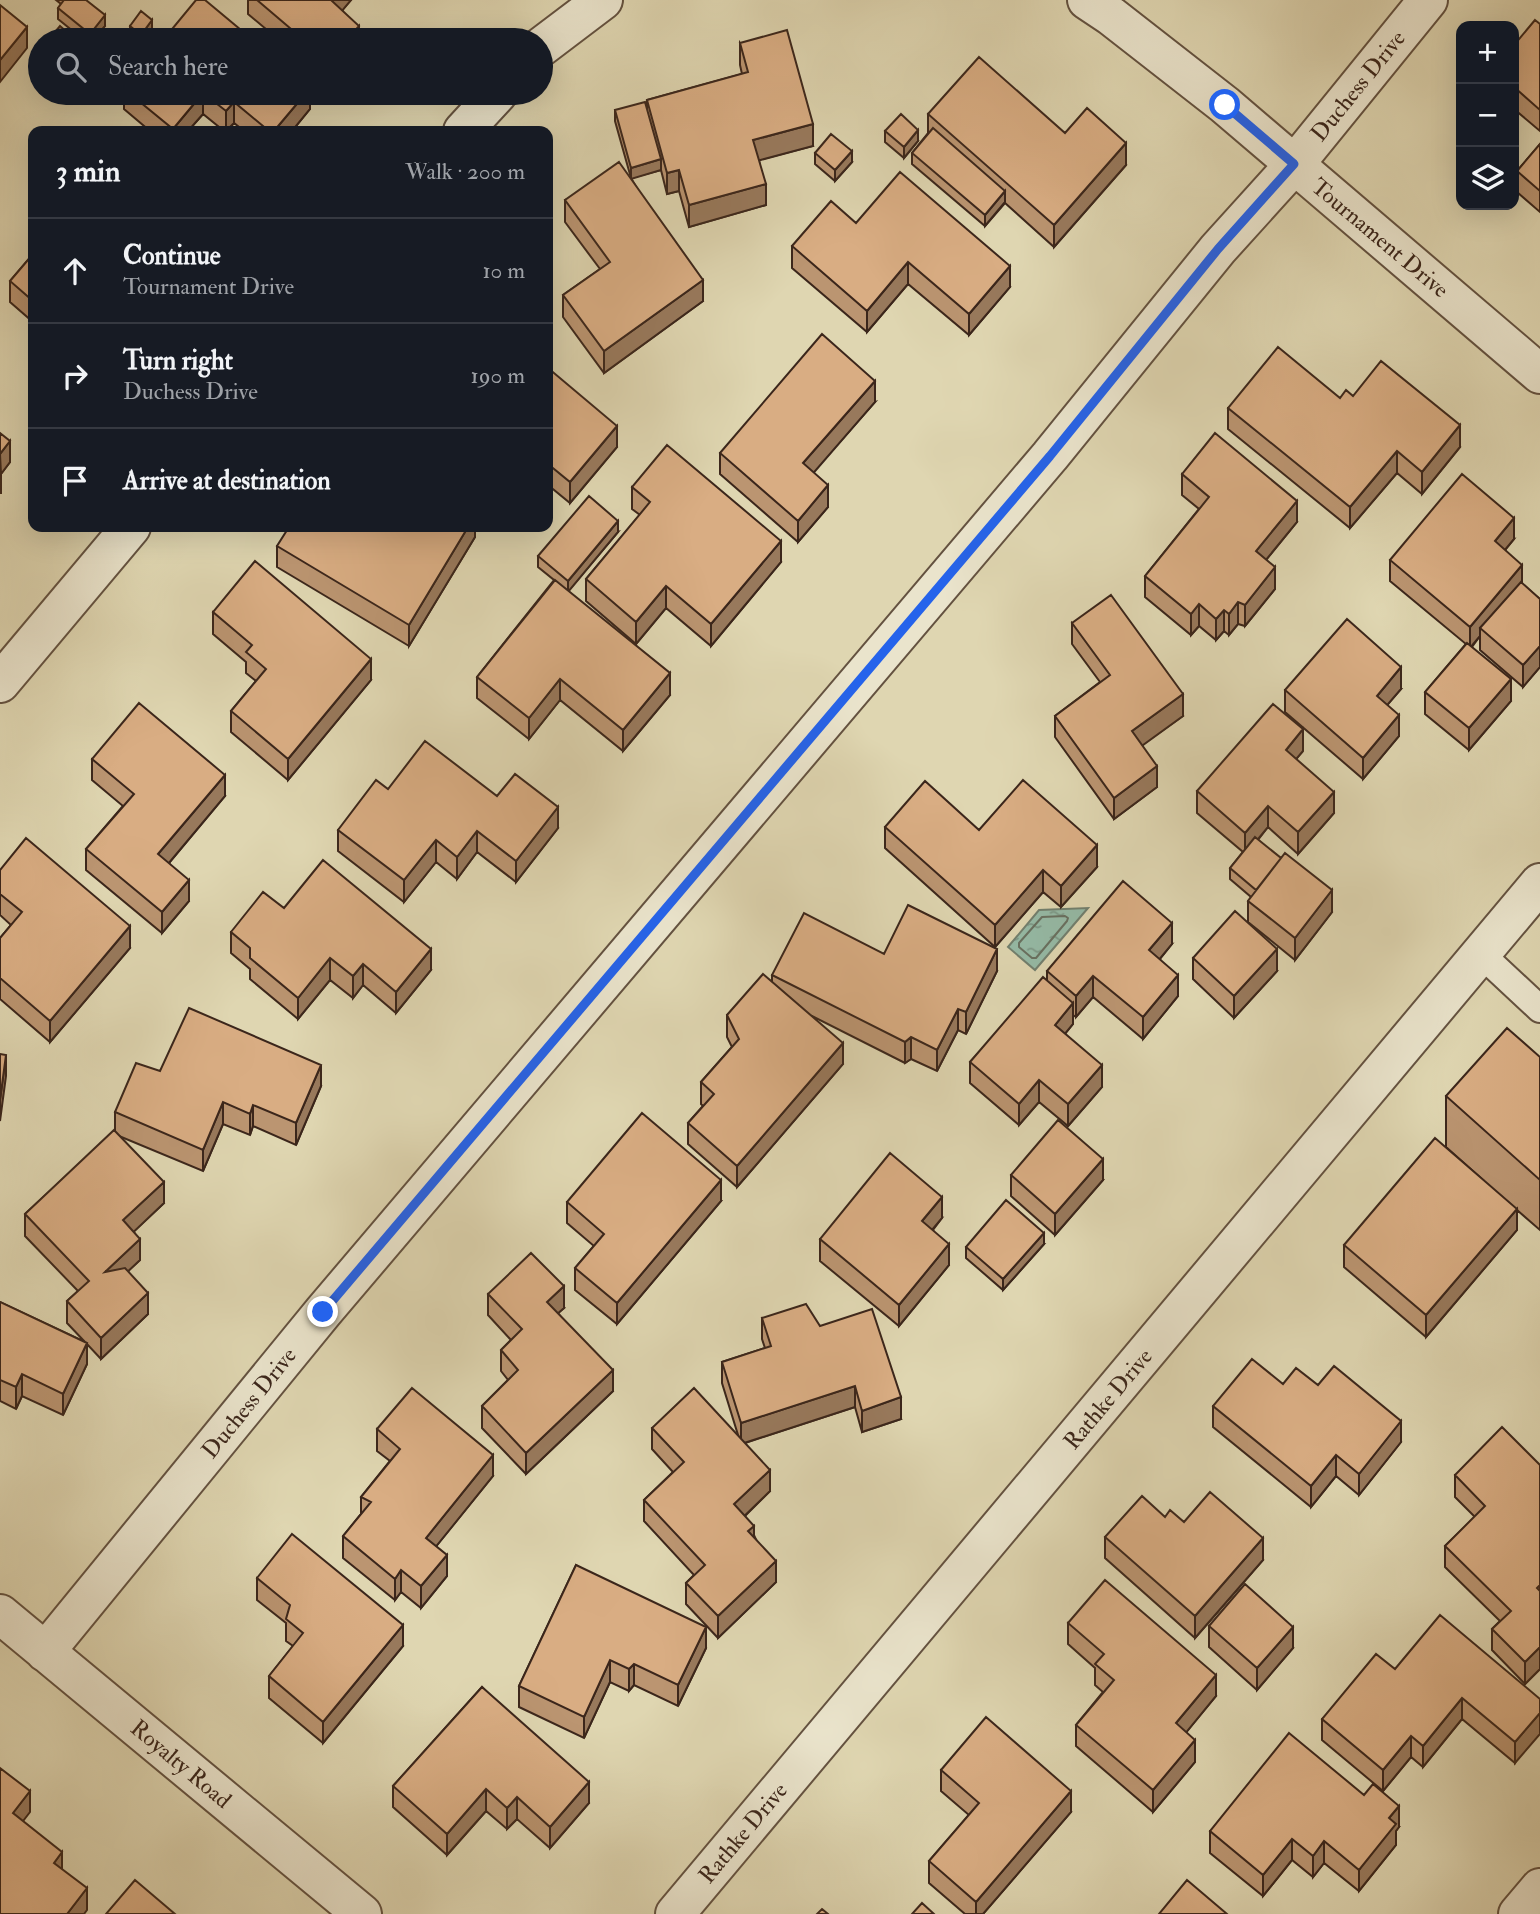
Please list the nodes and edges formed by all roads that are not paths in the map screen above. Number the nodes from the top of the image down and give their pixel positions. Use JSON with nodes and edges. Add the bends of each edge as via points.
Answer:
{"nodes":[{"id":1,"x":603,"y":0,"type":"edge"},
{"id":2,"x":1087,"y":0,"type":"edge"},
{"id":3,"x":1428,"y":0,"type":"edge"},
{"id":4,"x":553,"y":38,"type":"edge"},
{"id":5,"x":487,"y":105,"type":"edge"},
{"id":6,"x":468,"y":126,"type":"edge"},
{"id":7,"x":1294,"y":164,"type":"junction"},
{"id":8,"x":1540,"y":374,"type":"edge"},
{"id":9,"x":127,"y":532,"type":"edge"},
{"id":10,"x":0,"y":683,"type":"edge"},
{"id":11,"x":1540,"y":883,"type":"edge"},
{"id":12,"x":1481,"y":954,"type":"junction"},
{"id":13,"x":1540,"y":1009,"type":"edge"},
{"id":14,"x":0,"y":1615,"type":"edge"},
{"id":15,"x":46,"y":1652,"type":"junction"},
{"id":16,"x":1540,"y":1888,"type":"edge"},
{"id":17,"x":362,"y":1914,"type":"edge"},
{"id":18,"x":675,"y":1914,"type":"edge"},
{"id":19,"x":1518,"y":1914,"type":"edge"}],
"edges":[{"from":1,"to":4,"type":"street"},
{"from":2,"to":7,"type":"street","name":"Tournament Drive"},
{"from":3,"to":7,"type":"street","name":"Duchess Drive"},
{"from":5,"to":6,"type":"street"},
{"from":7,"to":8,"type":"street","name":"Tournament Drive"},
{"from":7,"to":15,"type":"street","name":"Duchess Drive","via":[[323,1312]]},
{"from":9,"to":10,"type":"street"},
{"from":11,"to":12,"type":"street","name":"Rathke Drive"},
{"from":12,"to":13,"type":"lane"},
{"from":12,"to":18,"type":"street","name":"Rathke Drive"},
{"from":14,"to":15,"type":"street","name":"Royalty Road"},
{"from":15,"to":17,"type":"street","name":"Royalty Road"},
{"from":16,"to":19,"type":"street"}]}
